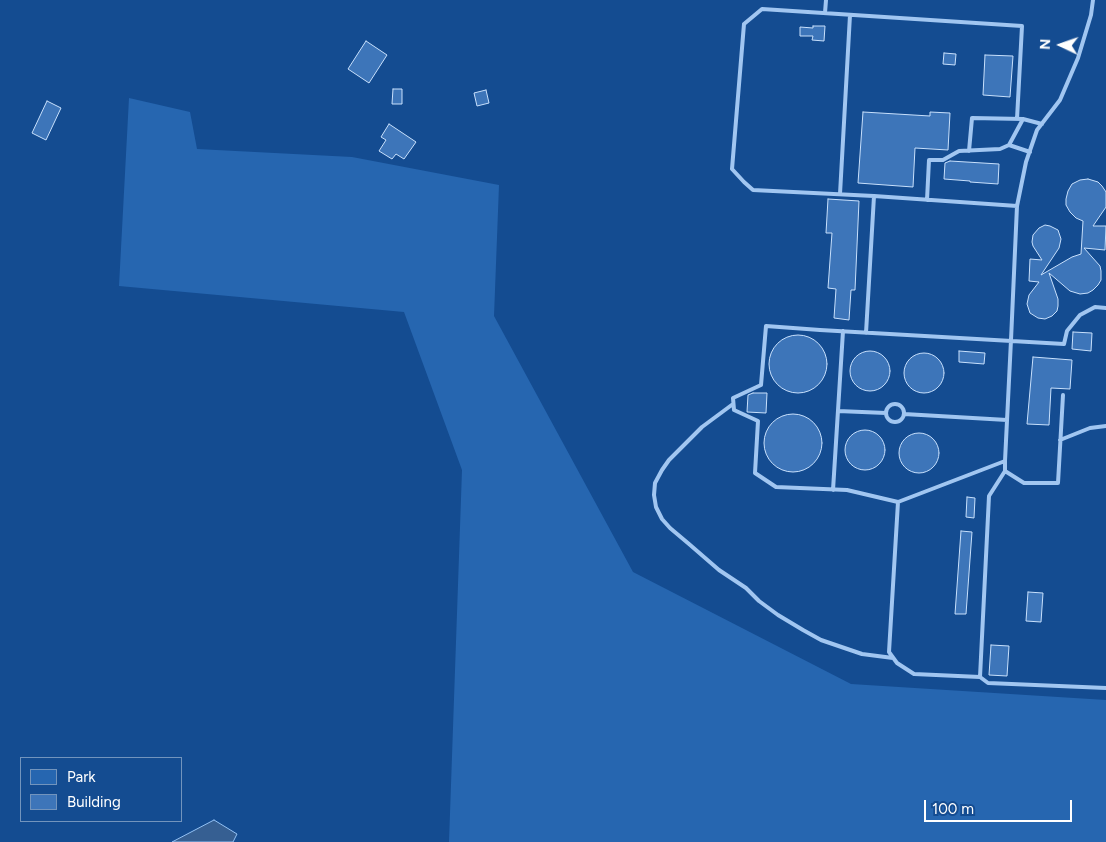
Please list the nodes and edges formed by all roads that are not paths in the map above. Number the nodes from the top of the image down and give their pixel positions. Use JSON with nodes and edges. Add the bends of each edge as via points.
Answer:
{"nodes":[{"id":1,"x":826,"y":0,"type":"edge"},
{"id":2,"x":1093,"y":0,"type":"edge"},
{"id":3,"x":825,"y":13,"type":"junction"},
{"id":4,"x":850,"y":15,"type":"junction"},
{"id":5,"x":1017,"y":119,"type":"junction"},
{"id":6,"x":1023,"y":119,"type":"junction"},
{"id":7,"x":1042,"y":124,"type":"junction"},
{"id":8,"x":1009,"y":146,"type":"junction"},
{"id":9,"x":969,"y":151,"type":"junction"},
{"id":10,"x":1030,"y":152,"type":"junction"},
{"id":11,"x":840,"y":194,"type":"junction"},
{"id":12,"x":874,"y":196,"type":"junction"},
{"id":13,"x":926,"y":200,"type":"junction"},
{"id":14,"x":1018,"y":206,"type":"junction"},
{"id":15,"x":1106,"y":308,"type":"edge"},
{"id":16,"x":843,"y":331,"type":"junction"},
{"id":17,"x":866,"y":332,"type":"junction"},
{"id":18,"x":1011,"y":340,"type":"junction"},
{"id":19,"x":1063,"y":395,"type":"dead end"},
{"id":20,"x":733,"y":404,"type":"junction"},
{"id":21,"x":838,"y":411,"type":"junction"},
{"id":22,"x":886,"y":413,"type":"junction"},
{"id":23,"x":904,"y":414,"type":"junction"},
{"id":24,"x":1007,"y":420,"type":"junction"},
{"id":25,"x":1106,"y":426,"type":"edge"},
{"id":26,"x":1060,"y":440,"type":"junction"},
{"id":27,"x":1005,"y":461,"type":"junction"},
{"id":28,"x":1005,"y":471,"type":"junction"},
{"id":29,"x":833,"y":490,"type":"junction"},
{"id":30,"x":898,"y":502,"type":"junction"},
{"id":31,"x":893,"y":658,"type":"junction"},
{"id":32,"x":980,"y":678,"type":"junction"},
{"id":33,"x":1106,"y":688,"type":"edge"}],
"edges":[{"from":1,"to":3,"type":"lane"},
{"from":2,"to":7,"type":"lane","via":[[1078,58],[1060,100]]},
{"from":3,"to":4,"type":"lane"},
{"from":3,"to":11,"type":"lane","via":[[762,9],[744,24],[732,169],[753,190]]},
{"from":4,"to":5,"type":"lane","via":[[1022,26]]},
{"from":4,"to":11,"type":"lane"},
{"from":5,"to":6,"type":"lane"},
{"from":5,"to":9,"type":"lane","via":[[972,118]]},
{"from":6,"to":7,"type":"lane"},
{"from":6,"to":8,"type":"lane"},
{"from":7,"to":10,"type":"lane"},
{"from":8,"to":9,"type":"lane"},
{"from":8,"to":10,"type":"lane"},
{"from":9,"to":13,"type":"lane","via":[[959,151],[943,160],[929,160]]},
{"from":10,"to":14,"type":"lane"},
{"from":11,"to":12,"type":"lane"},
{"from":12,"to":13,"type":"lane"},
{"from":12,"to":17,"type":"lane"},
{"from":13,"to":14,"type":"lane"},
{"from":14,"to":18,"type":"lane"},
{"from":15,"to":18,"type":"lane","via":[[1095,307],[1080,315],[1067,331],[1064,344]]},
{"from":16,"to":17,"type":"lane"},
{"from":16,"to":20,"type":"lane","via":[[766,326],[761,385],[733,398]]},
{"from":16,"to":21,"type":"lane"},
{"from":17,"to":18,"type":"lane"},
{"from":18,"to":24,"type":"lane"},
{"from":19,"to":26,"type":"lane"},
{"from":20,"to":29,"type":"lane","via":[[734,410],[758,421],[755,473],[776,487]]},
{"from":20,"to":31,"type":"lane","via":[[702,427],[662,470],[655,482],[654,495],[662,519],[718,570],[778,615],[820,640],[862,654]]},
{"from":21,"to":22,"type":"lane"},
{"from":21,"to":29,"type":"lane"},
{"from":22,"to":23,"type":"lane","via":[[888,420],[894,422],[901,420]]},
{"from":22,"to":23,"type":"lane","via":[[895,404]]},
{"from":23,"to":24,"type":"lane"},
{"from":24,"to":27,"type":"lane"},
{"from":25,"to":26,"type":"lane","via":[[1090,428]]},
{"from":26,"to":28,"type":"lane","via":[[1058,483],[1024,483]]},
{"from":27,"to":28,"type":"lane"},
{"from":27,"to":30,"type":"lane"},
{"from":28,"to":32,"type":"lane","via":[[989,496]]},
{"from":29,"to":30,"type":"lane","via":[[847,490]]},
{"from":30,"to":31,"type":"lane","via":[[889,652]]},
{"from":31,"to":32,"type":"lane","via":[[914,674]]},
{"from":32,"to":33,"type":"lane","via":[[988,683]]}]}
